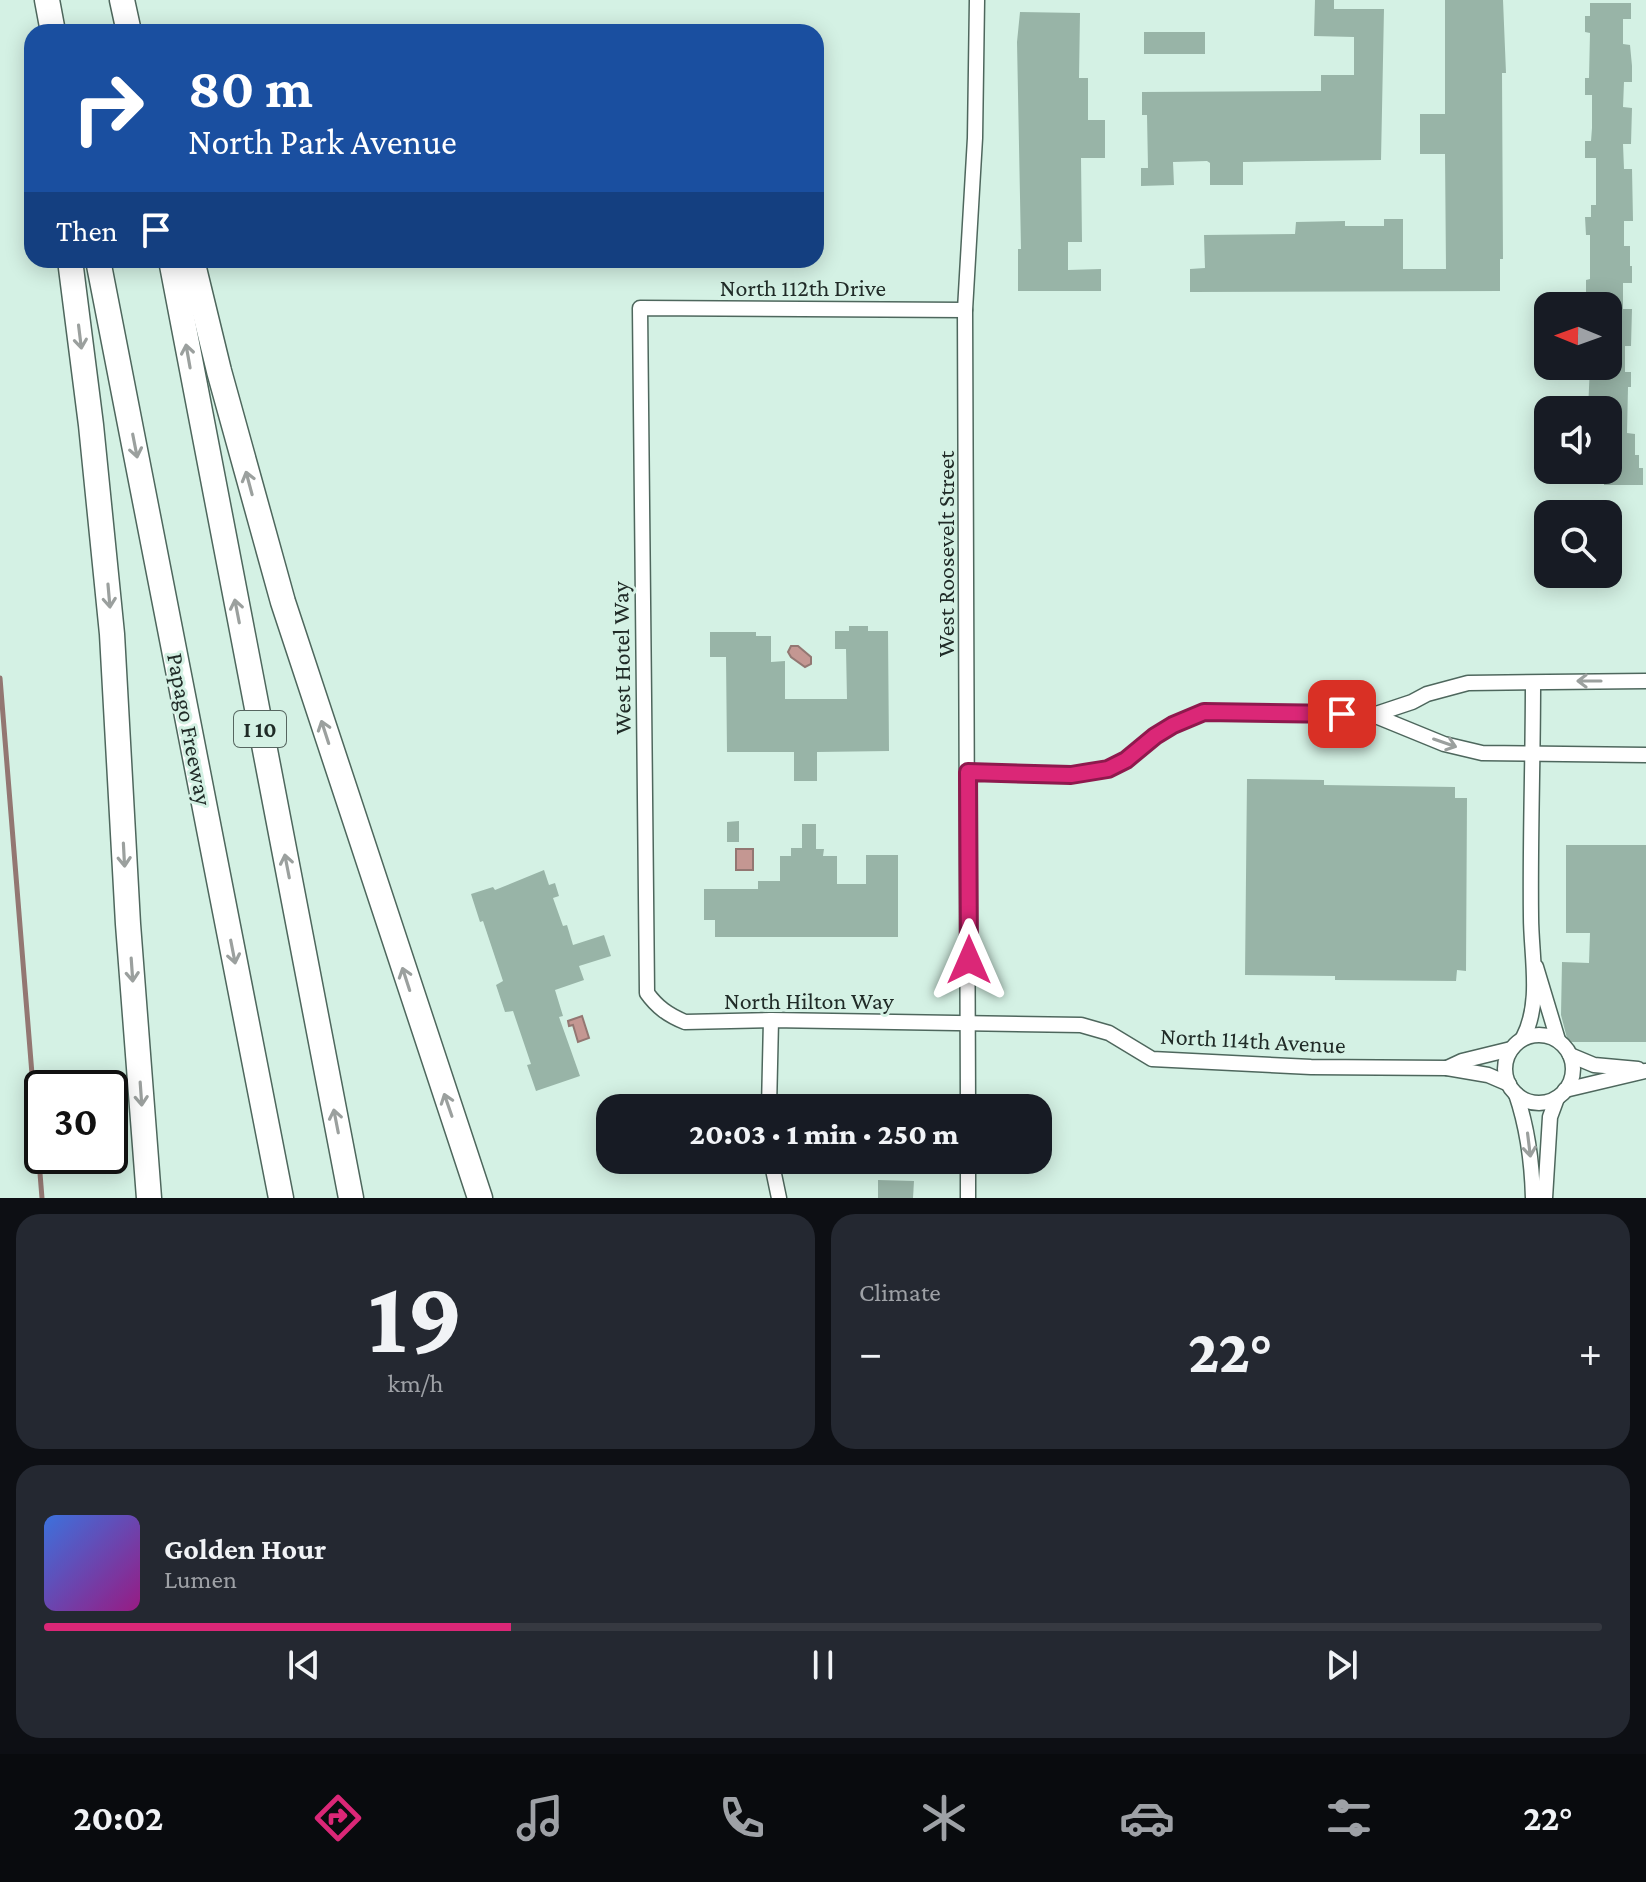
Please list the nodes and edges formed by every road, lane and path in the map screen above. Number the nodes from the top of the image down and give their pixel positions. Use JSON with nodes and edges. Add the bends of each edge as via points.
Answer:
{"nodes":[{"id":1,"x":36,"y":0,"type":"edge"},
{"id":2,"x":47,"y":0,"type":"edge"},
{"id":3,"x":122,"y":0,"type":"edge"},
{"id":4,"x":977,"y":0,"type":"edge"},
{"id":5,"x":38,"y":24,"type":"edge"},
{"id":6,"x":52,"y":24,"type":"edge"},
{"id":7,"x":127,"y":24,"type":"edge"},
{"id":8,"x":71,"y":268,"type":"edge"},
{"id":9,"x":100,"y":268,"type":"edge"},
{"id":10,"x":172,"y":268,"type":"edge"},
{"id":11,"x":194,"y":268,"type":"edge"},
{"id":12,"x":640,"y":308,"type":"joint"},
{"id":13,"x":965,"y":310,"type":"junction"},
{"id":14,"x":1646,"y":681,"type":"edge"},
{"id":15,"x":1533,"y":683,"type":"junction"},
{"id":16,"x":1373,"y":715,"type":"junction"},
{"id":17,"x":1533,"y":754,"type":"junction"},
{"id":18,"x":1646,"y":755,"type":"edge"},
{"id":19,"x":968,"y":772,"type":"junction"},
{"id":20,"x":1533,"y":959,"type":"junction"},
{"id":21,"x":655,"y":1004,"type":"joint"},
{"id":22,"x":771,"y":1020,"type":"junction"},
{"id":23,"x":969,"y":1023,"type":"junction"},
{"id":24,"x":1523,"y":1038,"type":"junction"},
{"id":25,"x":1558,"y":1040,"type":"junction"},
{"id":26,"x":1511,"y":1049,"type":"junction"},
{"id":27,"x":1570,"y":1055,"type":"junction"},
{"id":28,"x":1447,"y":1068,"type":"junction"},
{"id":29,"x":1645,"y":1071,"type":"edge"},
{"id":30,"x":1512,"y":1089,"type":"junction"},
{"id":31,"x":769,"y":1094,"type":"edge"},
{"id":32,"x":968,"y":1094,"type":"edge"},
{"id":33,"x":1561,"y":1094,"type":"junction"},
{"id":34,"x":774,"y":1174,"type":"edge"},
{"id":35,"x":968,"y":1174,"type":"edge"},
{"id":36,"x":149,"y":1198,"type":"edge"},
{"id":37,"x":281,"y":1198,"type":"edge"},
{"id":38,"x":351,"y":1198,"type":"edge"},
{"id":39,"x":480,"y":1198,"type":"edge"},
{"id":40,"x":779,"y":1198,"type":"edge"},
{"id":41,"x":968,"y":1198,"type":"edge"},
{"id":42,"x":1533,"y":1198,"type":"edge"},
{"id":43,"x":1545,"y":1198,"type":"edge"}],
"edges":[{"from":1,"to":5,"type":"highway"},
{"from":2,"to":6,"type":"highway"},
{"from":3,"to":7,"type":"highway"},
{"from":4,"to":13,"type":"street","name":"West Roosevelt Street"},
{"from":8,"to":36,"type":"highway","one_way":true,"via":[[112,634]]},
{"from":9,"to":37,"type":"highway","name":"Papago Freeway","one_way":true},
{"from":38,"to":10,"type":"highway","number":"I 10","one_way":true},
{"from":39,"to":11,"type":"highway","one_way":true,"via":[[283,602]]},
{"from":12,"to":13,"type":"street","name":"North 112th Drive"},
{"from":12,"to":21,"type":"street","name":"West Hotel Way","via":[[645,977]]},
{"from":13,"to":19,"type":"street","name":"West Roosevelt Street"},
{"from":14,"to":15,"type":"street","one_way":true},
{"from":15,"to":16,"type":"street","via":[[1468,683]]},
{"from":15,"to":17,"type":"street"},
{"from":16,"to":17,"type":"street","one_way":true,"via":[[1456,747]]},
{"from":16,"to":19,"type":"street","via":[[1204,712],[1164,731],[1108,769],[1071,775]]},
{"from":17,"to":18,"type":"street"},
{"from":17,"to":20,"type":"street"},
{"from":19,"to":23,"type":"street","name":"West Roosevelt Street"},
{"from":20,"to":24,"type":"street","via":[[1533,1009]]},
{"from":20,"to":25,"type":"street"},
{"from":21,"to":22,"type":"street","name":"North Hilton Way","via":[[685,1022]]},
{"from":22,"to":23,"type":"street","name":"North Hilton Way"},
{"from":22,"to":31,"type":"street"},
{"from":23,"to":28,"type":"street","name":"North 114th Avenue","via":[[1081,1025],[1109,1033],[1152,1059],[1175,1062]]},
{"from":23,"to":32,"type":"street","name":"West Roosevelt Street"},
{"from":24,"to":25,"type":"street"},
{"from":24,"to":26,"type":"street"},
{"from":25,"to":27,"type":"street"},
{"from":26,"to":28,"type":"street"},
{"from":26,"to":30,"type":"street","via":[[1505,1066]]},
{"from":27,"to":29,"type":"street","via":[[1594,1065]]},
{"from":27,"to":33,"type":"street","via":[[1573,1073]]},
{"from":28,"to":30,"type":"street","via":[[1488,1075]]},
{"from":29,"to":33,"type":"street"},
{"from":30,"to":33,"type":"street","via":[[1540,1103]]},
{"from":30,"to":42,"type":"street","one_way":true,"via":[[1530,1145]]},
{"from":33,"to":43,"type":"street","via":[[1550,1117]]},
{"from":34,"to":40,"type":"street"},
{"from":35,"to":41,"type":"street"}]}
